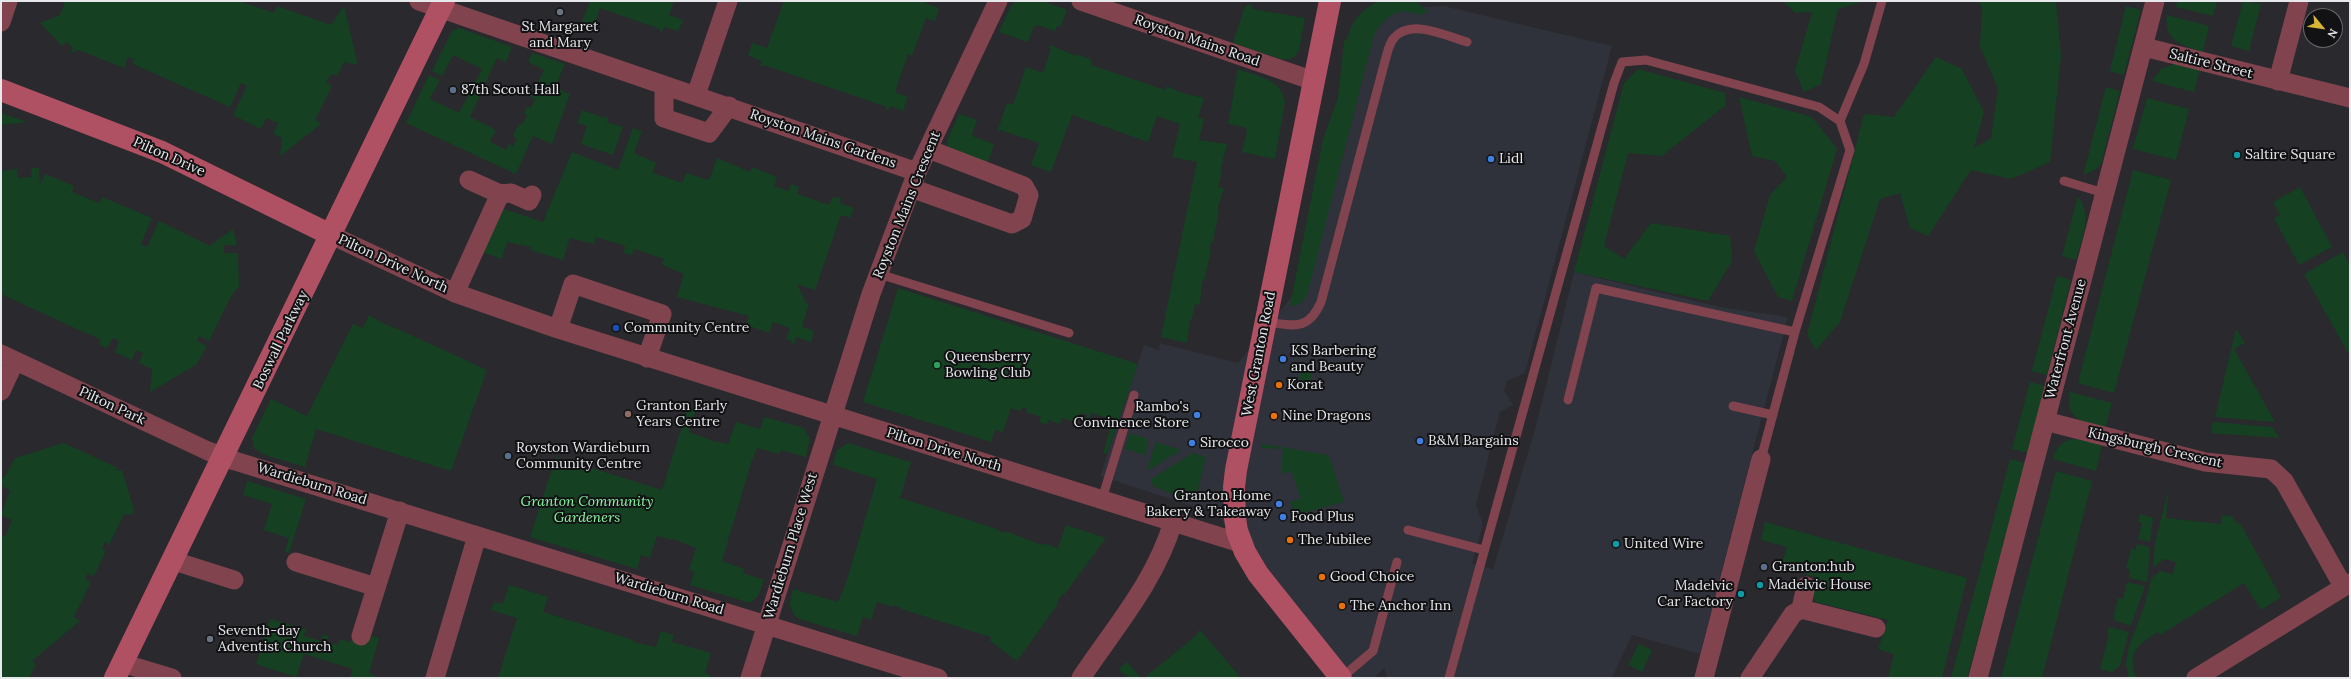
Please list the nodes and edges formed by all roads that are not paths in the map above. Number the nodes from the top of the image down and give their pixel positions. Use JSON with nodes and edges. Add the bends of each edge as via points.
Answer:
{"nodes":[{"id":1,"x":8,"y":1,"type":"edge"},
{"id":2,"x":418,"y":1,"type":"edge"},
{"id":3,"x":728,"y":1,"type":"edge"},
{"id":4,"x":998,"y":1,"type":"edge"},
{"id":5,"x":1081,"y":1,"type":"edge"},
{"id":6,"x":1330,"y":1,"type":"edge"},
{"id":7,"x":1882,"y":1,"type":"edge"},
{"id":8,"x":2156,"y":1,"type":"edge"},
{"id":9,"x":2299,"y":1,"type":"edge"},
{"id":10,"x":443,"y":5,"type":"edge"},
{"id":11,"x":1,"y":22,"type":"edge"},
{"id":12,"x":1467,"y":42,"type":"dead end"},
{"id":13,"x":2144,"y":47,"type":"junction"},
{"id":14,"x":1314,"y":81,"type":"junction"},
{"id":15,"x":2278,"y":81,"type":"junction"},
{"id":16,"x":664,"y":85,"type":"junction"},
{"id":17,"x":1,"y":90,"type":"edge"},
{"id":18,"x":696,"y":95,"type":"junction"},
{"id":19,"x":2350,"y":98,"type":"edge"},
{"id":20,"x":729,"y":106,"type":"junction"},
{"id":21,"x":1840,"y":121,"type":"junction"},
{"id":22,"x":928,"y":149,"type":"junction"},
{"id":23,"x":469,"y":180,"type":"dead end"},
{"id":24,"x":914,"y":180,"type":"junction"},
{"id":25,"x":2064,"y":181,"type":"dead end"},
{"id":26,"x":2104,"y":193,"type":"junction"},
{"id":27,"x":500,"y":194,"type":"junction"},
{"id":28,"x":532,"y":195,"type":"dead end"},
{"id":29,"x":331,"y":235,"type":"junction"},
{"id":30,"x":879,"y":274,"type":"junction"},
{"id":31,"x":455,"y":293,"type":"junction"},
{"id":32,"x":1265,"y":322,"type":"junction"},
{"id":33,"x":558,"y":329,"type":"junction"},
{"id":34,"x":1795,"y":332,"type":"junction"},
{"id":35,"x":1069,"y":334,"type":"dead end"},
{"id":36,"x":8,"y":357,"type":"edge"},
{"id":37,"x":647,"y":358,"type":"junction"},
{"id":38,"x":1,"y":391,"type":"edge"},
{"id":39,"x":1134,"y":394,"type":"dead end"},
{"id":40,"x":1568,"y":400,"type":"dead end"},
{"id":41,"x":1733,"y":406,"type":"dead end"},
{"id":42,"x":833,"y":415,"type":"junction"},
{"id":43,"x":1773,"y":415,"type":"junction"},
{"id":44,"x":2045,"y":421,"type":"junction"},
{"id":45,"x":224,"y":457,"type":"junction"},
{"id":46,"x":1762,"y":459,"type":"joint"},
{"id":47,"x":1102,"y":499,"type":"junction"},
{"id":48,"x":400,"y":511,"type":"junction"},
{"id":49,"x":1173,"y":522,"type":"junction"},
{"id":50,"x":1408,"y":530,"type":"dead end"},
{"id":51,"x":477,"y":536,"type":"junction"},
{"id":52,"x":1240,"y":543,"type":"junction"},
{"id":53,"x":1484,"y":550,"type":"junction"},
{"id":54,"x":172,"y":560,"type":"junction"},
{"id":55,"x":296,"y":562,"type":"dead end"},
{"id":56,"x":1397,"y":562,"type":"dead end"},
{"id":57,"x":234,"y":580,"type":"dead end"},
{"id":58,"x":2346,"y":585,"type":"edge"},
{"id":59,"x":1806,"y":586,"type":"dead end"},
{"id":60,"x":376,"y":587,"type":"junction"},
{"id":61,"x":1801,"y":609,"type":"junction"},
{"id":62,"x":766,"y":624,"type":"junction"},
{"id":63,"x":1876,"y":628,"type":"dead end"},
{"id":64,"x":361,"y":636,"type":"dead end"},
{"id":65,"x":119,"y":671,"type":"edge"},
{"id":66,"x":1709,"y":677,"type":"edge"},
{"id":67,"x":172,"y":678,"type":"edge"},
{"id":68,"x":434,"y":678,"type":"edge"},
{"id":69,"x":750,"y":678,"type":"edge"},
{"id":70,"x":938,"y":678,"type":"edge"},
{"id":71,"x":1081,"y":678,"type":"edge"},
{"id":72,"x":1341,"y":678,"type":"edge"},
{"id":73,"x":1449,"y":678,"type":"edge"},
{"id":74,"x":1750,"y":678,"type":"edge"},
{"id":75,"x":1978,"y":678,"type":"edge"},
{"id":76,"x":2196,"y":678,"type":"edge"}],
"edges":[{"from":1,"to":11,"type":"street"},
{"from":2,"to":10,"type":"street","name":"Royston Mains Gardens"},
{"from":3,"to":18,"type":"street"},
{"from":4,"to":22,"type":"street","name":"Royston Mains Crescent"},
{"from":5,"to":14,"type":"street","name":"Royston Mains Road"},
{"from":6,"to":14,"type":"street","name":"West Granton Road"},
{"from":7,"to":21,"type":"lane","via":[[1864,64]]},
{"from":8,"to":13,"type":"street","name":"Waterfront Avenue"},
{"from":9,"to":15,"type":"street"},
{"from":10,"to":16,"type":"street","name":"Royston Mains Gardens"},
{"from":10,"to":29,"type":"street","name":"Boswall Parkway"},
{"from":12,"to":32,"type":"lane","via":[[1419,28],[1405,30],[1394,38],[1385,61],[1321,302],[1315,315],[1308,322],[1298,325]]},
{"from":13,"to":15,"type":"street","name":"Saltire Street"},
{"from":13,"to":26,"type":"street","name":"Waterfront Avenue"},
{"from":14,"to":32,"type":"street","name":"West Granton Road"},
{"from":15,"to":19,"type":"street","name":"Saltire Street"},
{"from":16,"to":18,"type":"street","name":"Royston Mains Gardens"},
{"from":16,"to":20,"type":"street","via":[[664,118],[709,133]]},
{"from":17,"to":29,"type":"street","name":"Pilton Drive","via":[[162,152]]},
{"from":18,"to":20,"type":"street","name":"Royston Mains Gardens"},
{"from":20,"to":24,"type":"street","name":"Royston Mains Gardens"},
{"from":21,"to":34,"type":"lane","via":[[1850,150]]},
{"from":21,"to":53,"type":"lane","via":[[1819,107],[1646,60],[1622,62],[1612,90]]},
{"from":22,"to":24,"type":"street","name":"Royston Mains Crescent"},
{"from":22,"to":24,"type":"street","name":"Royston Mains Gardens","via":[[1024,186],[1029,195],[1022,219],[1012,224]]},
{"from":23,"to":27,"type":"street"},
{"from":24,"to":30,"type":"street","name":"Royston Mains Crescent"},
{"from":25,"to":26,"type":"lane"},
{"from":26,"to":44,"type":"street","name":"Waterfront Avenue"},
{"from":27,"to":28,"type":"street","via":[[511,193],[529,201]]},
{"from":27,"to":31,"type":"street","name":"Pilton Drive North"},
{"from":29,"to":31,"type":"street","name":"Pilton Drive North"},
{"from":29,"to":45,"type":"street","name":"Boswall Parkway"},
{"from":30,"to":35,"type":"lane"},
{"from":30,"to":42,"type":"street","name":"Royston Mains Crescent"},
{"from":31,"to":33,"type":"street","name":"Pilton Drive North"},
{"from":32,"to":52,"type":"street","name":"West Granton Road","via":[[1234,482],[1235,518]]},
{"from":33,"to":37,"type":"street","name":"Pilton Drive North"},
{"from":33,"to":37,"type":"street","via":[[573,284],[662,314]]},
{"from":34,"to":40,"type":"lane","via":[[1596,288]]},
{"from":34,"to":43,"type":"lane"},
{"from":36,"to":38,"type":"street"},
{"from":36,"to":45,"type":"street","name":"Pilton Park"},
{"from":37,"to":42,"type":"street","name":"Pilton Drive North"},
{"from":39,"to":47,"type":"lane"},
{"from":41,"to":43,"type":"lane"},
{"from":42,"to":47,"type":"street","name":"Pilton Drive North"},
{"from":42,"to":62,"type":"street","name":"Wardieburn Place West"},
{"from":43,"to":46,"type":"lane"},
{"from":44,"to":58,"type":"street","name":"Kingsburgh Crescent","via":[[2205,462],[2271,469],[2284,481]]},
{"from":44,"to":75,"type":"street","name":"Waterfront Avenue"},
{"from":45,"to":48,"type":"street","name":"Wardieburn Road"},
{"from":45,"to":54,"type":"street","name":"Boswall Parkway"},
{"from":46,"to":66,"type":"street"},
{"from":47,"to":49,"type":"street","name":"Pilton Drive North"},
{"from":48,"to":51,"type":"street","name":"Wardieburn Road"},
{"from":48,"to":60,"type":"street"},
{"from":49,"to":52,"type":"street","name":"Pilton Drive North"},
{"from":49,"to":71,"type":"street","via":[[1160,558],[1142,592]]},
{"from":50,"to":53,"type":"lane"},
{"from":51,"to":62,"type":"street","name":"Wardieburn Road"},
{"from":51,"to":68,"type":"street"},
{"from":52,"to":72,"type":"street","name":"West Granton Road","via":[[1258,574]]},
{"from":53,"to":73,"type":"lane"},
{"from":54,"to":57,"type":"street"},
{"from":54,"to":65,"type":"street","name":"Boswall Parkway"},
{"from":55,"to":60,"type":"street"},
{"from":56,"to":72,"type":"lane","via":[[1373,651]]},
{"from":58,"to":76,"type":"street","name":"Kingsburgh Crescent"},
{"from":59,"to":61,"type":"street"},
{"from":60,"to":64,"type":"street"},
{"from":61,"to":63,"type":"street"},
{"from":61,"to":74,"type":"street","via":[[1793,614]]},
{"from":62,"to":69,"type":"street","name":"Wardieburn Place West"},
{"from":62,"to":70,"type":"street","name":"Wardieburn Road"},
{"from":65,"to":67,"type":"street"}]}
